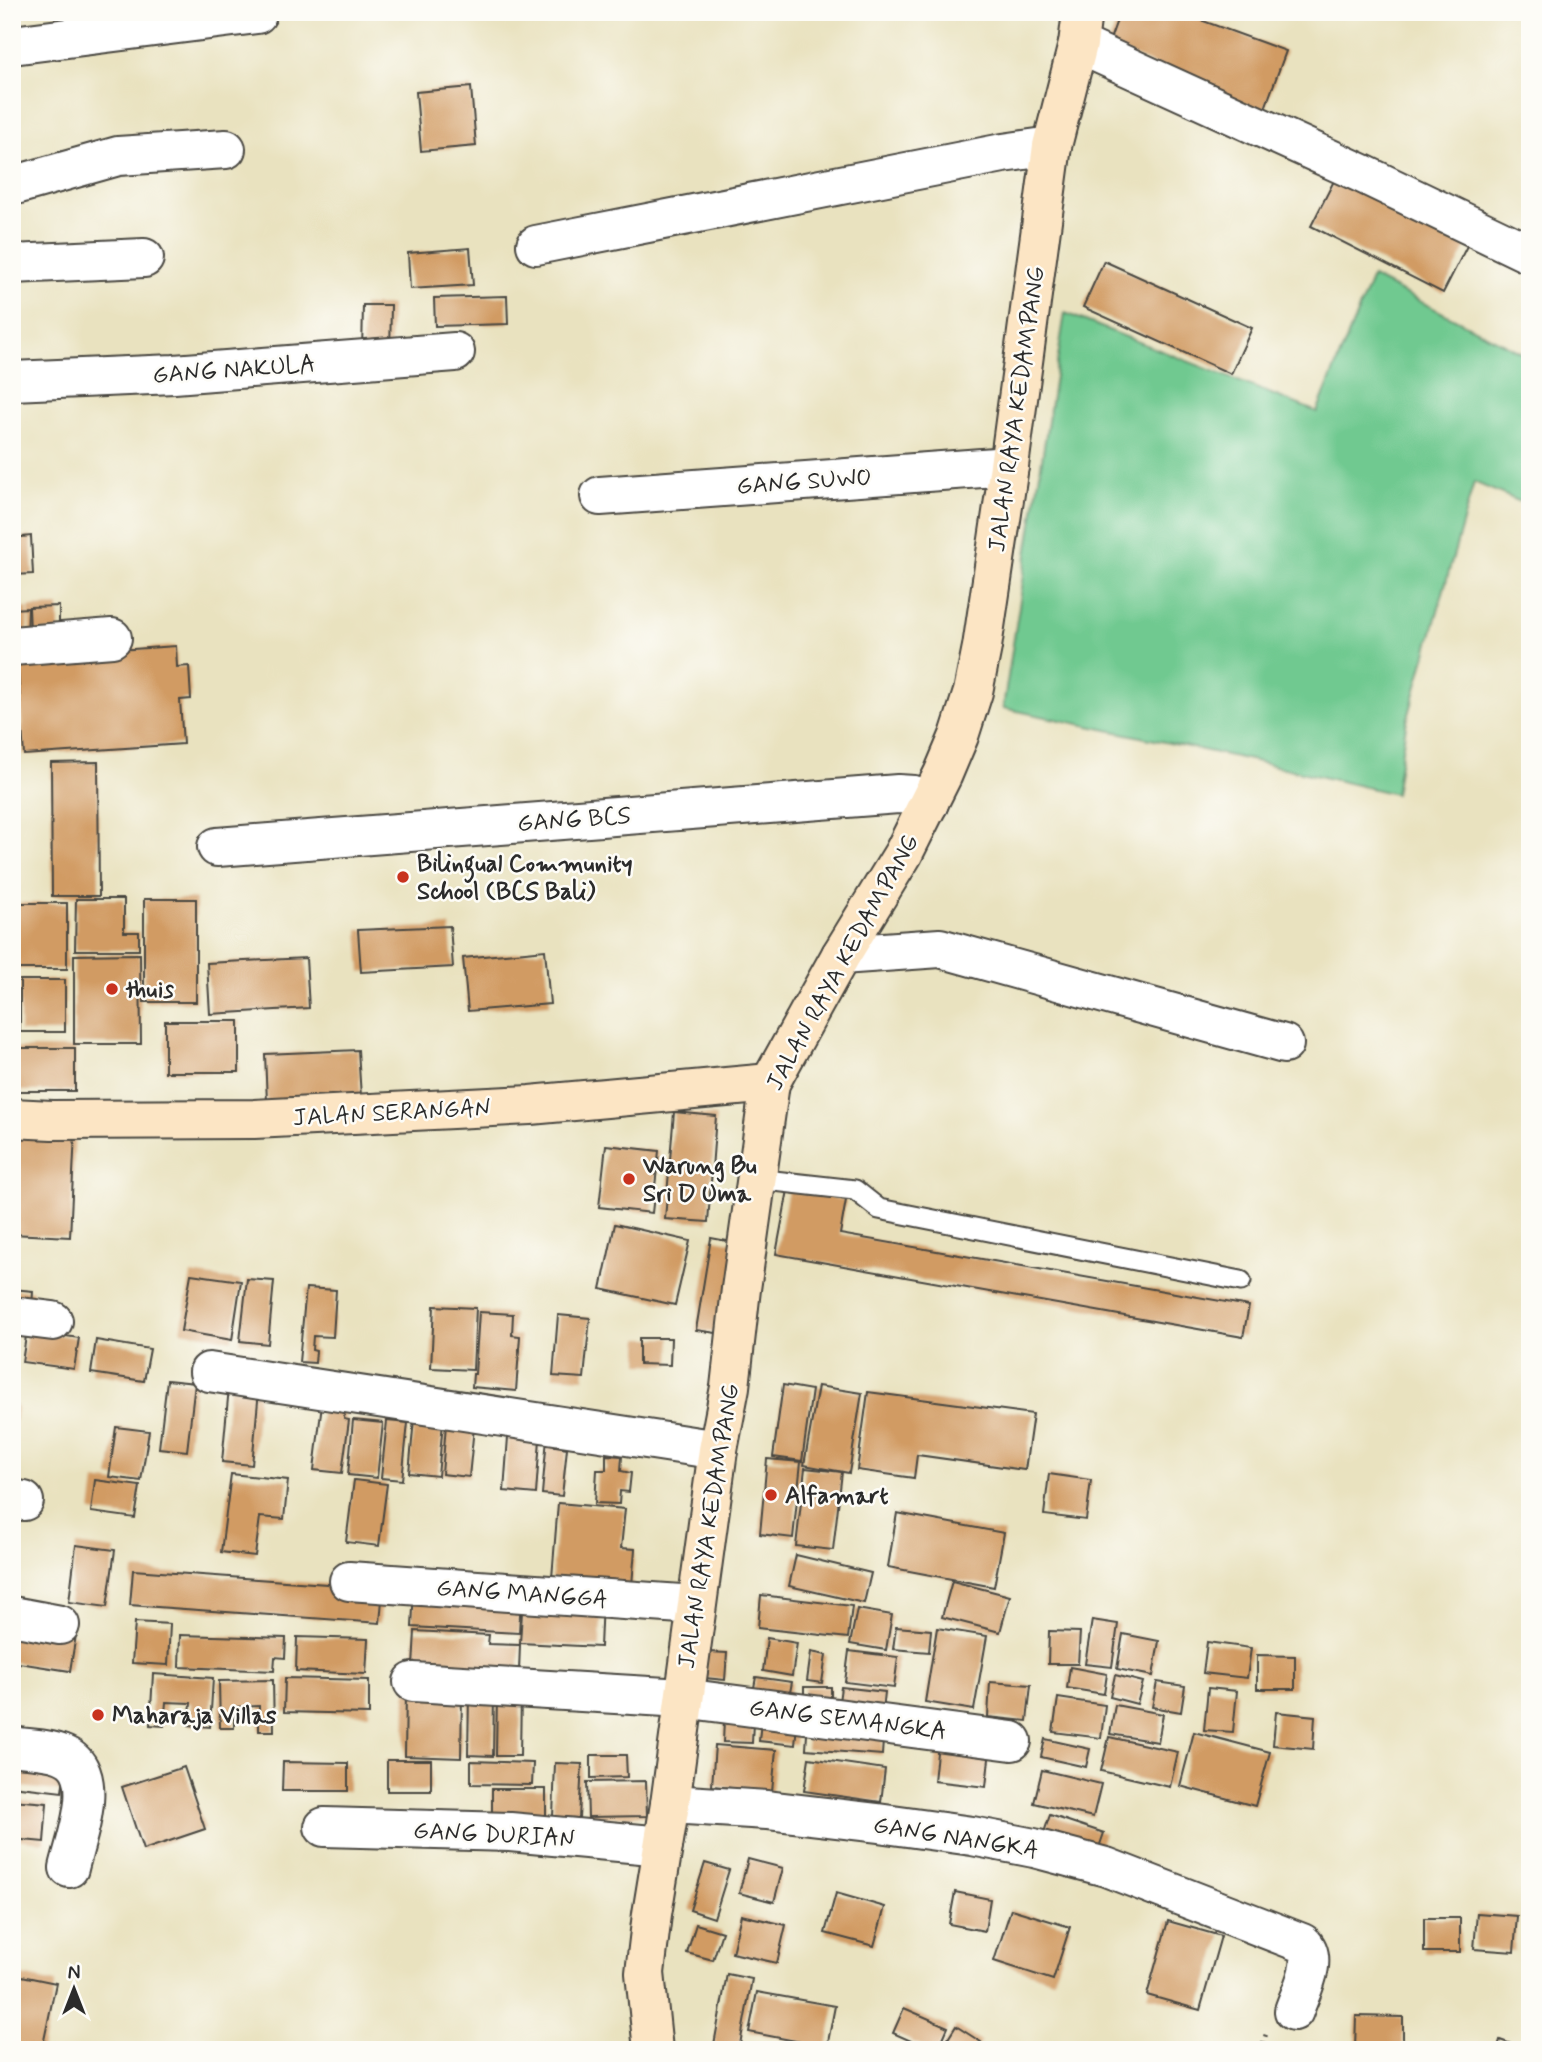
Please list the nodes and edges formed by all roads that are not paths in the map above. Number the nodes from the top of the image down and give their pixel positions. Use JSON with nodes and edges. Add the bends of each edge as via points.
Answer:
{"nodes":[{"id":1,"x":257,"y":14,"type":"dead end"},
{"id":2,"x":1080,"y":28,"type":"edge"},
{"id":3,"x":12,"y":45,"type":"edge"},
{"id":4,"x":1052,"y":146,"type":"junction"},
{"id":5,"x":226,"y":149,"type":"dead end"},
{"id":6,"x":12,"y":186,"type":"edge"},
{"id":7,"x":536,"y":245,"type":"dead end"},
{"id":8,"x":1530,"y":254,"type":"edge"},
{"id":9,"x":144,"y":258,"type":"dead end"},
{"id":10,"x":12,"y":264,"type":"edge"},
{"id":11,"x":455,"y":352,"type":"dead end"},
{"id":12,"x":12,"y":381,"type":"edge"},
{"id":13,"x":1009,"y":466,"type":"junction"},
{"id":14,"x":600,"y":496,"type":"dead end"},
{"id":15,"x":112,"y":638,"type":"dead end"},
{"id":16,"x":12,"y":646,"type":"edge"},
{"id":17,"x":929,"y":803,"type":"junction"},
{"id":18,"x":217,"y":847,"type":"dead end"},
{"id":19,"x":841,"y":955,"type":"junction"},
{"id":20,"x":1284,"y":1044,"type":"dead end"},
{"id":21,"x":770,"y":1083,"type":"junction"},
{"id":22,"x":12,"y":1118,"type":"edge"},
{"id":23,"x":756,"y":1179,"type":"junction"},
{"id":24,"x":1241,"y":1282,"type":"dead end"},
{"id":25,"x":12,"y":1316,"type":"edge"},
{"id":26,"x":53,"y":1321,"type":"dead end"},
{"id":27,"x":209,"y":1372,"type":"dead end"},
{"id":28,"x":718,"y":1450,"type":"junction"},
{"id":29,"x":349,"y":1581,"type":"dead end"},
{"id":30,"x":696,"y":1605,"type":"junction"},
{"id":31,"x":12,"y":1616,"type":"edge"},
{"id":32,"x":60,"y":1625,"type":"dead end"},
{"id":33,"x":413,"y":1682,"type":"dead end"},
{"id":34,"x":683,"y":1698,"type":"junction"},
{"id":35,"x":1012,"y":1741,"type":"dead end"},
{"id":36,"x":12,"y":1746,"type":"edge"},
{"id":37,"x":670,"y":1804,"type":"junction"},
{"id":38,"x":324,"y":1827,"type":"dead end"},
{"id":39,"x":663,"y":1846,"type":"junction"},
{"id":40,"x":69,"y":1868,"type":"dead end"},
{"id":41,"x":1294,"y":2011,"type":"dead end"},
{"id":42,"x":653,"y":2050,"type":"edge"}],
"edges":[{"from":1,"to":3,"type":"street"},
{"from":2,"to":4,"type":"street","name":"JALAN RAYA KEDAMPANG"},
{"from":2,"to":8,"type":"street"},
{"from":4,"to":7,"type":"street"},
{"from":4,"to":13,"type":"street","name":"JALAN RAYA KEDAMPANG"},
{"from":5,"to":6,"type":"street","via":[[118,156]]},
{"from":9,"to":10,"type":"street"},
{"from":11,"to":12,"type":"street","name":"GANG NAKULA","via":[[174,374]]},
{"from":13,"to":14,"type":"street","name":"GANG SUWO"},
{"from":13,"to":17,"type":"street","name":"JALAN RAYA KEDAMPANG","via":[[972,692],[959,736]]},
{"from":15,"to":16,"type":"street"},
{"from":17,"to":18,"type":"street","name":"GANG BCS","via":[[914,795],[898,794]]},
{"from":17,"to":19,"type":"street","name":"JALAN RAYA KEDAMPANG"},
{"from":19,"to":20,"type":"street","via":[[940,948]]},
{"from":19,"to":21,"type":"street","name":"JALAN RAYA KEDAMPANG"},
{"from":21,"to":22,"type":"street","name":"JALAN SERANGAN","via":[[530,1105],[254,1119]]},
{"from":21,"to":23,"type":"street","name":"JALAN RAYA KEDAMPANG"},
{"from":23,"to":24,"type":"lane","via":[[855,1190],[879,1209]]},
{"from":23,"to":28,"type":"street","name":"JALAN RAYA KEDAMPANG"},
{"from":25,"to":26,"type":"street"},
{"from":27,"to":28,"type":"street"},
{"from":28,"to":30,"type":"street","name":"JALAN RAYA KEDAMPANG"},
{"from":29,"to":30,"type":"street","name":"GANG MANGGA"},
{"from":30,"to":34,"type":"street","name":"JALAN RAYA KEDAMPANG"},
{"from":31,"to":32,"type":"street"},
{"from":33,"to":34,"type":"street","name":"GANG SEMANGKA"},
{"from":34,"to":35,"type":"street","name":"GANG SEMANGKA"},
{"from":34,"to":37,"type":"street","name":"JALAN RAYA KEDAMPANG"},
{"from":36,"to":40,"type":"street","via":[[61,1753],[74,1761],[82,1774],[86,1796]]},
{"from":37,"to":39,"type":"street","name":"JALAN RAYA KEDAMPANG"},
{"from":37,"to":41,"type":"street","name":"GANG NANGKA","via":[[767,1810],[972,1836],[1106,1867],[1306,1947],[1310,1963]]},
{"from":38,"to":39,"type":"street","name":"GANG DURIAN","via":[[510,1832]]},
{"from":39,"to":42,"type":"street","name":"JALAN RAYA KEDAMPANG","via":[[645,1973]]}]}
